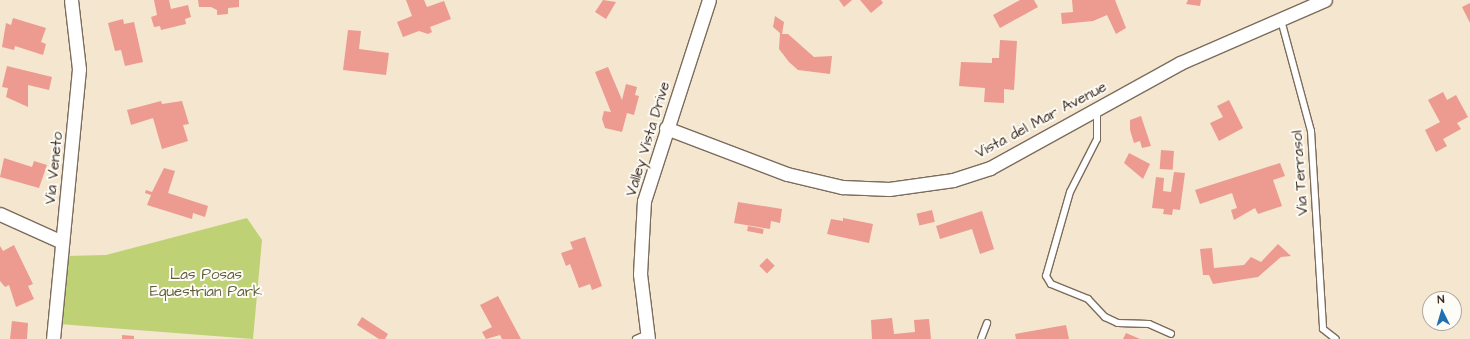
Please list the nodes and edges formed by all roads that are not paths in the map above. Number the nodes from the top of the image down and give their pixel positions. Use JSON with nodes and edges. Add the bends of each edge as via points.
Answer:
{"nodes":[{"id":1,"x":71,"y":0,"type":"edge"},
{"id":2,"x":709,"y":0,"type":"edge"},
{"id":3,"x":1325,"y":0,"type":"edge"},
{"id":4,"x":1281,"y":20,"type":"junction"},
{"id":5,"x":1097,"y":110,"type":"junction"},
{"id":6,"x":666,"y":128,"type":"junction"},
{"id":7,"x":0,"y":214,"type":"edge"},
{"id":8,"x":62,"y":242,"type":"junction"},
{"id":9,"x":987,"y":324,"type":"dead end"},
{"id":10,"x":1171,"y":334,"type":"dead end"},
{"id":11,"x":644,"y":337,"type":"edge"},
{"id":12,"x":53,"y":339,"type":"edge"},
{"id":13,"x":981,"y":339,"type":"edge"},
{"id":14,"x":1336,"y":339,"type":"edge"}],
"edges":[{"from":1,"to":8,"type":"street","name":"Via Veneto","via":[[79,69]]},
{"from":2,"to":6,"type":"street","name":"Valley Vista Drive"},
{"from":3,"to":4,"type":"street","name":"Vista del Mar Avenue"},
{"from":4,"to":5,"type":"street","name":"Vista del Mar Avenue","via":[[1180,63]]},
{"from":4,"to":14,"type":"lane","name":"Via Terrasol","via":[[1311,131],[1323,329]]},
{"from":5,"to":6,"type":"street","name":"Vista del Mar Avenue","via":[[990,168],[954,180],[889,189],[842,187],[787,174]]},
{"from":5,"to":10,"type":"lane","via":[[1096,139],[1070,192],[1046,276],[1051,284],[1088,299],[1112,320],[1149,324]]},
{"from":6,"to":11,"type":"street","name":"Valley Vista Drive","via":[[644,201],[640,274]]},
{"from":7,"to":8,"type":"street"},
{"from":8,"to":12,"type":"street","name":"Via Veneto"},
{"from":9,"to":13,"type":"lane"}]}
